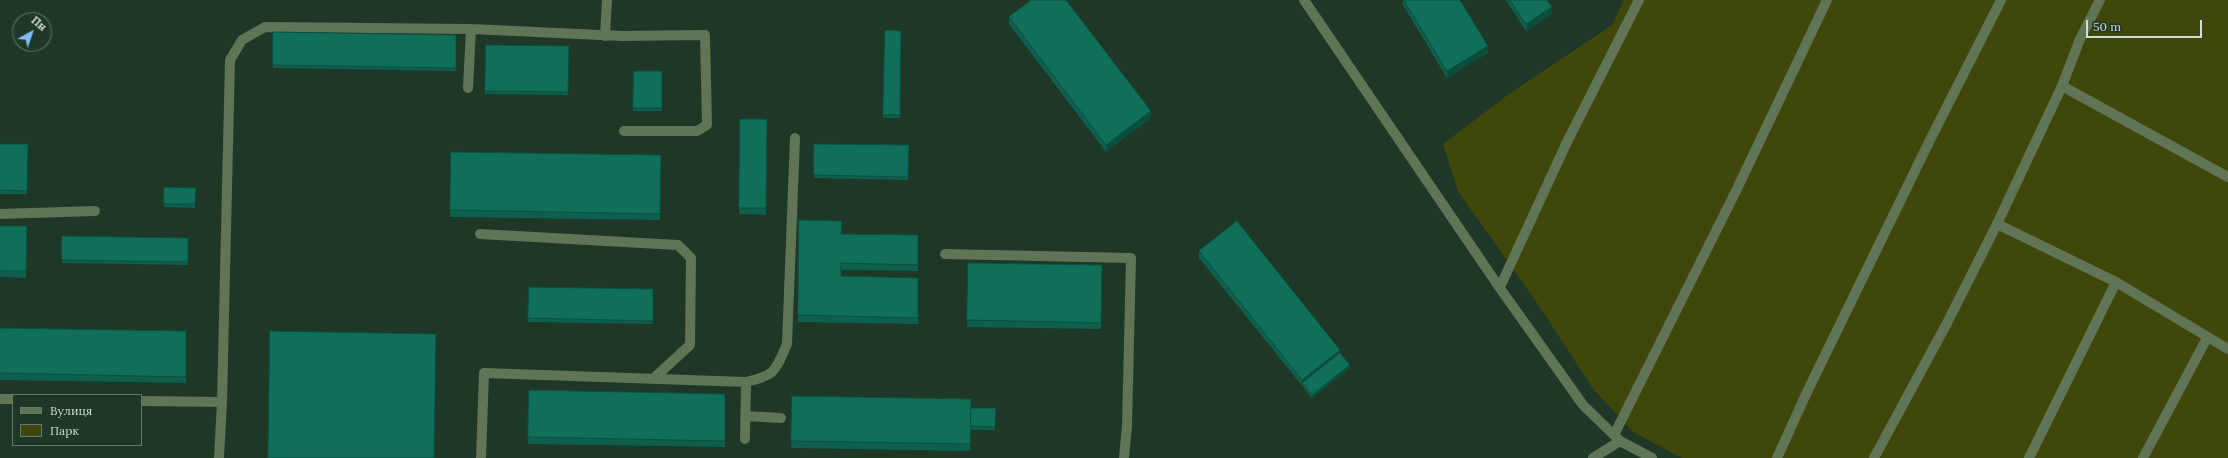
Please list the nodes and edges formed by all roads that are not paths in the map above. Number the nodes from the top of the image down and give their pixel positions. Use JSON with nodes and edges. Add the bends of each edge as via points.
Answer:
{"nodes":[{"id":1,"x":607,"y":0,"type":"edge"},
{"id":2,"x":1304,"y":0,"type":"edge"},
{"id":3,"x":1639,"y":0,"type":"edge"},
{"id":4,"x":1827,"y":0,"type":"edge"},
{"id":5,"x":2001,"y":0,"type":"edge"},
{"id":6,"x":2100,"y":0,"type":"edge"},
{"id":7,"x":471,"y":29,"type":"junction"},
{"id":8,"x":605,"y":36,"type":"junction"},
{"id":9,"x":2062,"y":86,"type":"junction"},
{"id":10,"x":468,"y":88,"type":"dead end"},
{"id":11,"x":624,"y":131,"type":"dead end"},
{"id":12,"x":795,"y":138,"type":"dead end"},
{"id":13,"x":2228,"y":177,"type":"edge"},
{"id":14,"x":95,"y":211,"type":"dead end"},
{"id":15,"x":0,"y":214,"type":"edge"},
{"id":16,"x":1997,"y":224,"type":"junction"},
{"id":17,"x":480,"y":234,"type":"dead end"},
{"id":18,"x":945,"y":254,"type":"dead end"},
{"id":19,"x":2116,"y":282,"type":"junction"},
{"id":20,"x":1500,"y":287,"type":"junction"},
{"id":21,"x":2207,"y":338,"type":"junction"},
{"id":22,"x":2228,"y":349,"type":"edge"},
{"id":23,"x":654,"y":378,"type":"junction"},
{"id":24,"x":746,"y":382,"type":"junction"},
{"id":25,"x":0,"y":399,"type":"edge"},
{"id":26,"x":12,"y":399,"type":"edge"},
{"id":27,"x":142,"y":401,"type":"edge"},
{"id":28,"x":222,"y":402,"type":"junction"},
{"id":29,"x":746,"y":416,"type":"junction"},
{"id":30,"x":781,"y":418,"type":"dead end"},
{"id":31,"x":1617,"y":438,"type":"junction"},
{"id":32,"x":745,"y":439,"type":"dead end"},
{"id":33,"x":219,"y":458,"type":"edge"},
{"id":34,"x":481,"y":458,"type":"edge"},
{"id":35,"x":1124,"y":458,"type":"edge"},
{"id":36,"x":1593,"y":458,"type":"edge"},
{"id":37,"x":1652,"y":458,"type":"edge"},
{"id":38,"x":1777,"y":458,"type":"edge"},
{"id":39,"x":1874,"y":458,"type":"edge"},
{"id":40,"x":2028,"y":458,"type":"edge"},
{"id":41,"x":2143,"y":458,"type":"edge"}],
"edges":[{"from":1,"to":8,"type":"lane"},
{"from":2,"to":20,"type":"lane"},
{"from":3,"to":20,"type":"lane","via":[[1567,142]]},
{"from":4,"to":31,"type":"lane"},
{"from":5,"to":38,"type":"lane","via":[[1930,140]]},
{"from":6,"to":9,"type":"lane","via":[[2080,39]]},
{"from":7,"to":8,"type":"lane"},
{"from":7,"to":10,"type":"lane"},
{"from":7,"to":28,"type":"lane","via":[[265,27],[242,40],[230,60]]},
{"from":8,"to":11,"type":"lane","via":[[705,35],[707,125],[697,131]]},
{"from":9,"to":13,"type":"lane"},
{"from":9,"to":16,"type":"lane"},
{"from":12,"to":24,"type":"lane","via":[[786,344],[775,371]]},
{"from":14,"to":15,"type":"lane"},
{"from":16,"to":19,"type":"lane"},
{"from":16,"to":39,"type":"lane"},
{"from":17,"to":23,"type":"lane","via":[[678,245],[691,258],[690,345]]},
{"from":18,"to":35,"type":"lane","via":[[1131,258]]},
{"from":19,"to":21,"type":"lane"},
{"from":19,"to":40,"type":"lane"},
{"from":20,"to":31,"type":"lane","via":[[1583,405]]},
{"from":21,"to":22,"type":"lane"},
{"from":21,"to":41,"type":"lane"},
{"from":23,"to":24,"type":"lane"},
{"from":23,"to":34,"type":"lane","via":[[484,373]]},
{"from":24,"to":29,"type":"lane"},
{"from":25,"to":26,"type":"lane"},
{"from":27,"to":28,"type":"lane"},
{"from":28,"to":33,"type":"lane"},
{"from":29,"to":30,"type":"lane"},
{"from":29,"to":32,"type":"lane"},
{"from":31,"to":36,"type":"lane"},
{"from":31,"to":37,"type":"lane"}]}
